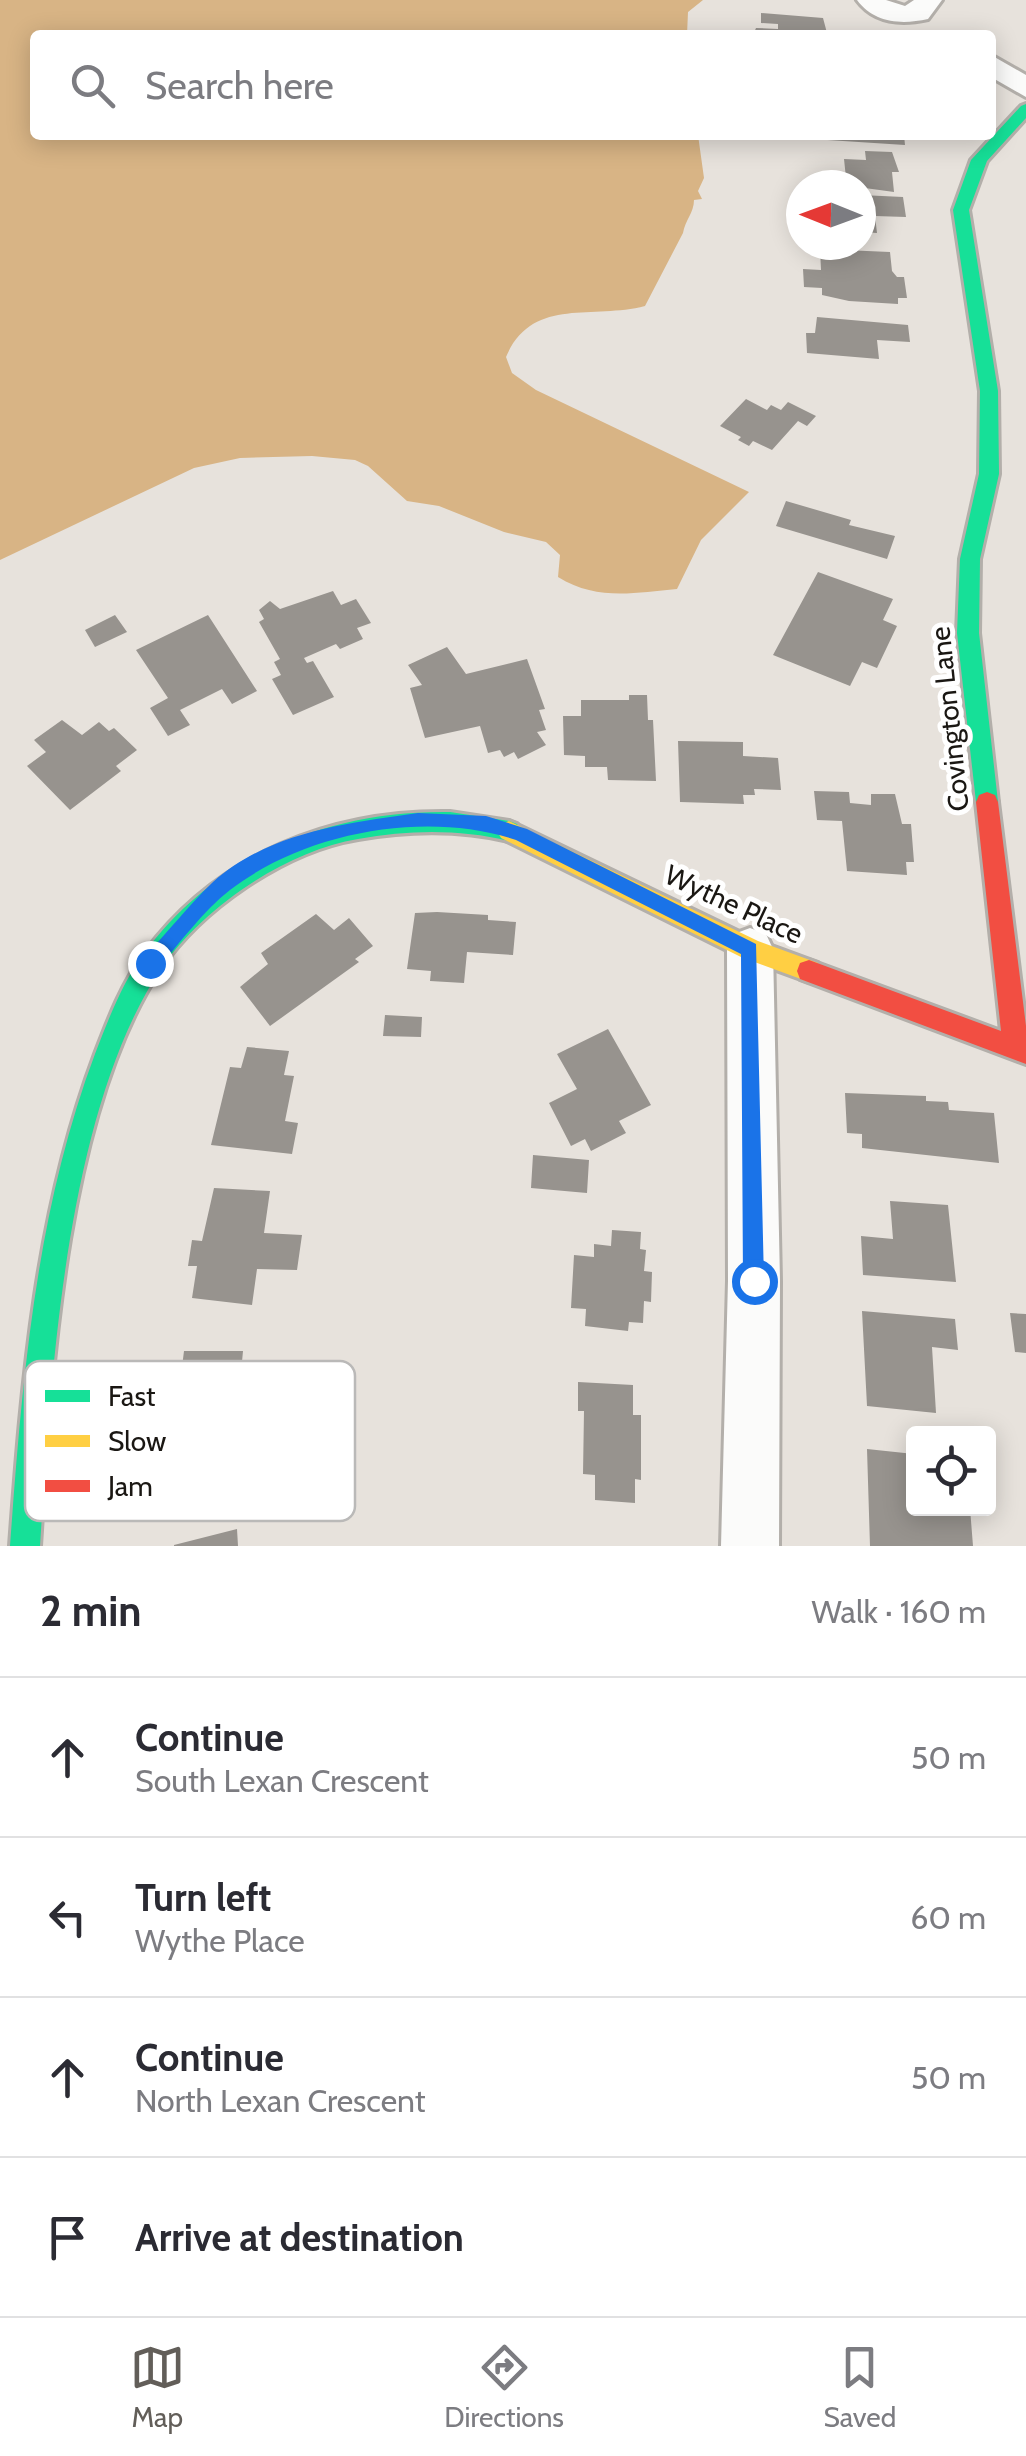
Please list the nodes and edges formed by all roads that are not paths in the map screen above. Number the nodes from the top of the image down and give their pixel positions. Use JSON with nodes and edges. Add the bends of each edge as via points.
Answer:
{"nodes":[{"id":1,"x":871,"y":0,"type":"edge"},
{"id":2,"x":927,"y":12,"type":"edge"},
{"id":3,"x":996,"y":67,"type":"edge"},
{"id":4,"x":1026,"y":88,"type":"edge"},
{"id":5,"x":1026,"y":109,"type":"edge"},
{"id":6,"x":750,"y":950,"type":"junction"},
{"id":7,"x":1021,"y":1050,"type":"edge"},
{"id":8,"x":42,"y":1361,"type":"edge"},
{"id":9,"x":26,"y":1521,"type":"edge"},
{"id":10,"x":25,"y":1546,"type":"edge"},
{"id":11,"x":750,"y":1546,"type":"edge"}],
"edges":[{"from":1,"to":2,"type":"street","via":[[890,13]]},
{"from":3,"to":4,"type":"street"},
{"from":5,"to":7,"type":"street","name":"Covington Lane","via":[[979,160],[961,210],[989,390],[989,474],[970,559],[968,633]]},
{"from":6,"to":7,"type":"street","name":"Wythe Place"},
{"from":6,"to":8,"type":"street","name":"Wythe Place","via":[[521,834],[486,823],[418,820],[343,831],[274,851],[221,886],[150,963],[120,1028],[86,1118]]},
{"from":6,"to":11,"type":"street"},
{"from":9,"to":10,"type":"street","name":"Wythe Place"}]}
